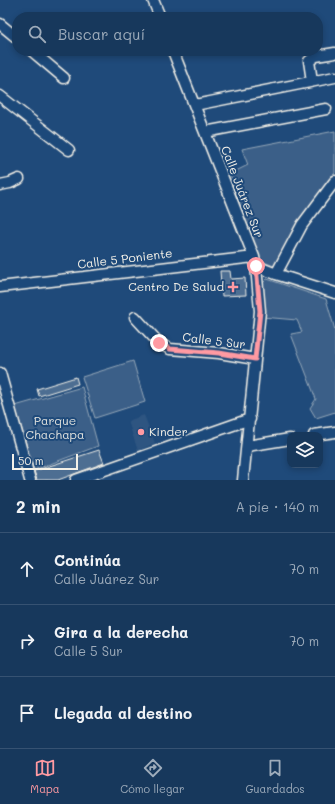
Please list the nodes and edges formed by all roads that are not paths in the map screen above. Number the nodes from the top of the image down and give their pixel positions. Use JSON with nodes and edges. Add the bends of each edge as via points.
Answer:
{"nodes":[{"id":1,"x":153,"y":0,"type":"edge"},
{"id":2,"x":158,"y":12,"type":"edge"},
{"id":3,"x":0,"y":24,"type":"edge"},
{"id":4,"x":12,"y":34,"type":"edge"},
{"id":5,"x":335,"y":53,"type":"edge"},
{"id":6,"x":323,"y":55,"type":"edge"},
{"id":7,"x":38,"y":56,"type":"edge"},
{"id":8,"x":176,"y":56,"type":"edge"},
{"id":9,"x":316,"y":56,"type":"edge"},
{"id":10,"x":335,"y":77,"type":"edge"},
{"id":11,"x":64,"y":78,"type":"dead end"},
{"id":12,"x":312,"y":81,"type":"junction"},
{"id":13,"x":0,"y":96,"type":"edge"},
{"id":14,"x":195,"y":105,"type":"junction"},
{"id":15,"x":326,"y":109,"type":"dead end"},
{"id":16,"x":205,"y":132,"type":"junction"},
{"id":17,"x":69,"y":150,"type":"dead end"},
{"id":18,"x":19,"y":179,"type":"dead end"},
{"id":19,"x":335,"y":181,"type":"edge"},
{"id":20,"x":0,"y":185,"type":"edge"},
{"id":21,"x":255,"y":262,"type":"junction"},
{"id":22,"x":276,"y":274,"type":"junction"},
{"id":23,"x":0,"y":287,"type":"edge"},
{"id":24,"x":335,"y":293,"type":"edge"},
{"id":25,"x":135,"y":317,"type":"dead end"},
{"id":26,"x":255,"y":359,"type":"junction"},
{"id":27,"x":0,"y":373,"type":"edge"},
{"id":28,"x":2,"y":389,"type":"edge"},
{"id":29,"x":250,"y":419,"type":"junction"},
{"id":30,"x":335,"y":432,"type":"edge"},
{"id":31,"x":323,"y":434,"type":"edge"},
{"id":32,"x":287,"y":439,"type":"edge"},
{"id":33,"x":247,"y":446,"type":"junction"},
{"id":34,"x":30,"y":480,"type":"edge"},
{"id":35,"x":76,"y":480,"type":"edge"},
{"id":36,"x":243,"y":480,"type":"edge"}],
"edges":[{"from":1,"to":2,"type":"street"},
{"from":3,"to":4,"type":"street"},
{"from":5,"to":6,"type":"street"},
{"from":7,"to":11,"type":"street"},
{"from":8,"to":14,"type":"street","name":"Calle Juárez Sur"},
{"from":9,"to":12,"type":"street","via":[[309,61]]},
{"from":10,"to":12,"type":"street"},
{"from":12,"to":14,"type":"street"},
{"from":13,"to":17,"type":"street"},
{"from":14,"to":16,"type":"street","name":"Calle Juárez Sur"},
{"from":15,"to":16,"type":"street"},
{"from":16,"to":21,"type":"street","name":"Calle Juárez Sur"},
{"from":18,"to":20,"type":"street"},
{"from":19,"to":22,"type":"street","via":[[302,225]]},
{"from":21,"to":22,"type":"street","name":"Calle 5 Poniente"},
{"from":21,"to":23,"type":"street","name":"Calle 5 Poniente"},
{"from":21,"to":26,"type":"street","name":"Calle Juárez Sur","via":[[260,311]]},
{"from":22,"to":24,"type":"street","name":"Calle 5 Poniente"},
{"from":25,"to":26,"type":"street","name":"Calle 5 Sur","via":[[159,343],[170,349]]},
{"from":26,"to":29,"type":"street","name":"Calle Juárez Sur"},
{"from":27,"to":28,"type":"street"},
{"from":28,"to":34,"type":"street"},
{"from":29,"to":33,"type":"street","name":"Calle Juárez Sur"},
{"from":29,"to":35,"type":"street"},
{"from":30,"to":31,"type":"street"},
{"from":32,"to":33,"type":"street"},
{"from":33,"to":36,"type":"street","name":"Calle Juárez Sur"}]}
